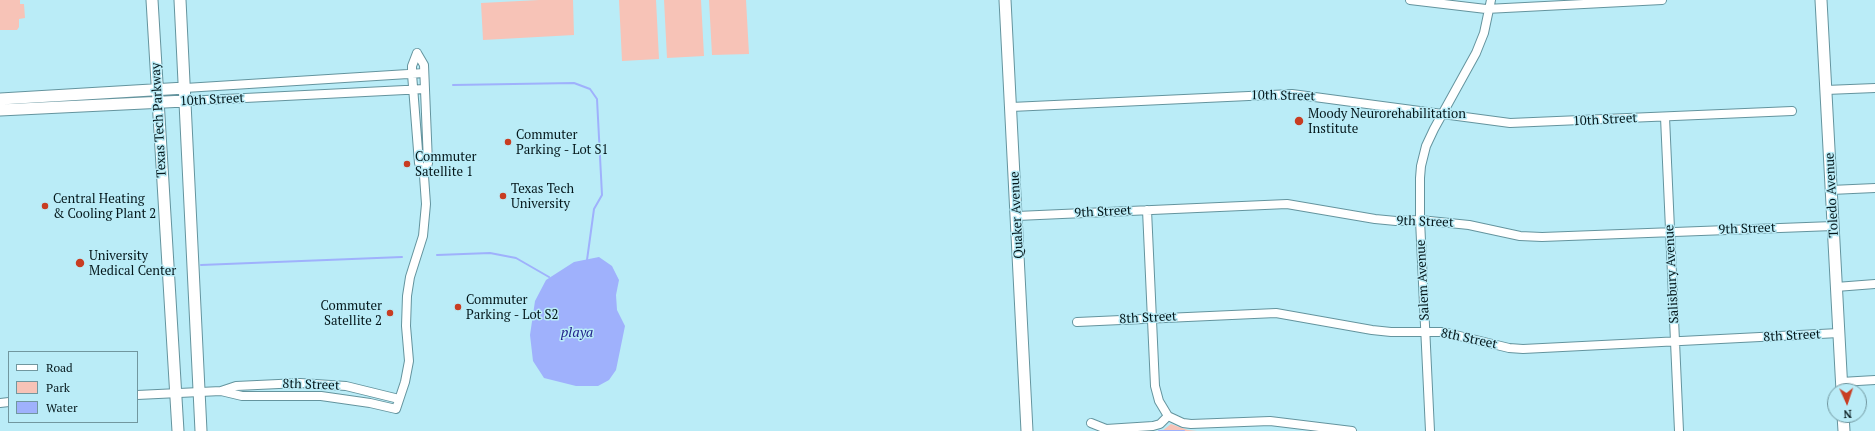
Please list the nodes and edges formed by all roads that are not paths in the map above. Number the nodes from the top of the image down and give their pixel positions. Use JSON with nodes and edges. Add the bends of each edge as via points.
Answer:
{"nodes":[{"id":1,"x":152,"y":0,"type":"edge"},
{"id":2,"x":180,"y":0,"type":"edge"},
{"id":3,"x":1005,"y":0,"type":"edge"},
{"id":4,"x":1410,"y":0,"type":"edge"},
{"id":5,"x":1491,"y":0,"type":"edge"},
{"id":6,"x":1662,"y":0,"type":"edge"},
{"id":7,"x":1821,"y":0,"type":"edge"},
{"id":8,"x":1489,"y":9,"type":"junction"},
{"id":9,"x":424,"y":73,"type":"junction"},
{"id":10,"x":412,"y":74,"type":"junction"},
{"id":11,"x":185,"y":88,"type":"junction"},
{"id":12,"x":1875,"y":88,"type":"edge"},
{"id":13,"x":425,"y":89,"type":"junction"},
{"id":14,"x":157,"y":90,"type":"junction"},
{"id":15,"x":413,"y":90,"type":"junction"},
{"id":16,"x":1826,"y":90,"type":"junction"},
{"id":17,"x":98,"y":93,"type":"junction"},
{"id":18,"x":0,"y":99,"type":"edge"},
{"id":19,"x":185,"y":101,"type":"junction"},
{"id":20,"x":157,"y":102,"type":"junction"},
{"id":21,"x":98,"y":106,"type":"junction"},
{"id":22,"x":1011,"y":107,"type":"junction"},
{"id":23,"x":0,"y":110,"type":"edge"},
{"id":24,"x":1792,"y":111,"type":"dead end"},
{"id":25,"x":1442,"y":114,"type":"junction"},
{"id":26,"x":1665,"y":117,"type":"junction"},
{"id":27,"x":424,"y":176,"type":"junction"},
{"id":28,"x":1875,"y":188,"type":"edge"},
{"id":29,"x":1831,"y":190,"type":"junction"},
{"id":30,"x":1147,"y":210,"type":"junction"},
{"id":31,"x":1017,"y":216,"type":"junction"},
{"id":32,"x":1420,"y":220,"type":"junction"},
{"id":33,"x":1833,"y":226,"type":"junction"},
{"id":34,"x":1670,"y":232,"type":"junction"},
{"id":35,"x":1875,"y":284,"type":"edge"},
{"id":36,"x":1836,"y":287,"type":"junction"},
{"id":37,"x":1152,"y":318,"type":"junction"},
{"id":38,"x":1077,"y":322,"type":"dead end"},
{"id":39,"x":1426,"y":332,"type":"junction"},
{"id":40,"x":1839,"y":333,"type":"junction"},
{"id":41,"x":1675,"y":342,"type":"junction"},
{"id":42,"x":1875,"y":380,"type":"edge"},
{"id":43,"x":1842,"y":383,"type":"edge"},
{"id":44,"x":1858,"y":383,"type":"edge"},
{"id":45,"x":221,"y":391,"type":"junction"},
{"id":46,"x":199,"y":392,"type":"junction"},
{"id":47,"x":176,"y":393,"type":"junction"},
{"id":48,"x":138,"y":396,"type":"edge"},
{"id":49,"x":399,"y":399,"type":"junction"},
{"id":50,"x":1168,"y":416,"type":"junction"},
{"id":51,"x":1091,"y":422,"type":"dead end"},
{"id":52,"x":178,"y":431,"type":"edge"},
{"id":53,"x":201,"y":431,"type":"edge"},
{"id":54,"x":1027,"y":431,"type":"edge"},
{"id":55,"x":1352,"y":431,"type":"edge"},
{"id":56,"x":1430,"y":431,"type":"edge"},
{"id":57,"x":1679,"y":431,"type":"edge"}],
"edges":[{"from":1,"to":14,"type":"main road","name":"Texas Tech Parkway"},
{"from":2,"to":11,"type":"main road","name":"Texas Tech Parkway"},
{"from":3,"to":22,"type":"main road","name":"Quaker Avenue"},
{"from":4,"to":8,"type":"street"},
{"from":5,"to":8,"type":"street","name":"Salem Avenue"},
{"from":6,"to":8,"type":"street"},
{"from":7,"to":16,"type":"main road","name":"Toledo Avenue"},
{"from":8,"to":25,"type":"street","name":"Salem Avenue","via":[[1476,53]]},
{"from":9,"to":10,"type":"street","name":"10th Street"},
{"from":9,"to":10,"type":"street","via":[[424,64],[417,53]]},
{"from":9,"to":13,"type":"street"},
{"from":10,"to":11,"type":"street","name":"10th Street"},
{"from":10,"to":15,"type":"street"},
{"from":11,"to":14,"type":"main road","name":"10th Street"},
{"from":11,"to":19,"type":"main road","name":"Texas Tech Parkway"},
{"from":12,"to":16,"type":"street"},
{"from":13,"to":15,"type":"street","name":"10th Street"},
{"from":13,"to":27,"type":"street","via":[[428,163]]},
{"from":14,"to":17,"type":"main road","name":"10th Street"},
{"from":14,"to":20,"type":"main road","name":"Texas Tech Parkway"},
{"from":15,"to":19,"type":"street","name":"10th Street"},
{"from":15,"to":27,"type":"street","via":[[419,163]]},
{"from":16,"to":29,"type":"main road","name":"Toledo Avenue"},
{"from":17,"to":18,"type":"main road","name":"10th Street"},
{"from":17,"to":21,"type":"main road"},
{"from":19,"to":20,"type":"main road","name":"10th Street"},
{"from":19,"to":46,"type":"main road","name":"Texas Tech Parkway"},
{"from":20,"to":21,"type":"main road","name":"10th Street"},
{"from":20,"to":47,"type":"main road","name":"Texas Tech Parkway"},
{"from":21,"to":23,"type":"main road","name":"10th Street"},
{"from":22,"to":25,"type":"street","name":"10th Street","via":[[1292,94]]},
{"from":22,"to":31,"type":"main road","name":"Quaker Avenue"},
{"from":24,"to":26,"type":"street","name":"10th Street"},
{"from":25,"to":26,"type":"street","name":"10th Street","via":[[1510,124]]},
{"from":25,"to":32,"type":"street","name":"Salem Avenue","via":[[1426,146],[1421,166]]},
{"from":26,"to":34,"type":"street","name":"Salisbury Avenue"},
{"from":27,"to":49,"type":"street","via":[[426,204],[423,236],[407,296],[409,361]]},
{"from":28,"to":29,"type":"street"},
{"from":29,"to":33,"type":"main road","name":"Toledo Avenue"},
{"from":30,"to":31,"type":"street","name":"9th Street"},
{"from":30,"to":32,"type":"street","name":"9th Street","via":[[1287,204],[1374,219]]},
{"from":30,"to":37,"type":"street"},
{"from":31,"to":54,"type":"main road","name":"Quaker Avenue"},
{"from":32,"to":34,"type":"street","name":"9th Street","via":[[1469,224],[1527,236]]},
{"from":32,"to":39,"type":"street","name":"Salem Avenue"},
{"from":33,"to":34,"type":"street","name":"9th Street"},
{"from":33,"to":36,"type":"main road","name":"Toledo Avenue"},
{"from":34,"to":41,"type":"street","name":"Salisbury Avenue"},
{"from":35,"to":36,"type":"street"},
{"from":36,"to":40,"type":"main road","name":"Toledo Avenue"},
{"from":37,"to":38,"type":"street","name":"8th Street"},
{"from":37,"to":39,"type":"street","name":"8th Street","via":[[1276,313],[1372,330]]},
{"from":37,"to":50,"type":"street","via":[[1155,386],[1159,401]]},
{"from":39,"to":41,"type":"street","name":"8th Street","via":[[1443,332],[1523,349]]},
{"from":39,"to":56,"type":"street","name":"Salem Avenue"},
{"from":40,"to":41,"type":"street","name":"8th Street"},
{"from":40,"to":43,"type":"main road","name":"Toledo Avenue"},
{"from":41,"to":57,"type":"street","name":"Salisbury Avenue"},
{"from":42,"to":44,"type":"street"},
{"from":45,"to":46,"type":"street","name":"8th Street"},
{"from":45,"to":49,"type":"street","name":"8th Street","via":[[236,386],[320,383],[346,386]]},
{"from":45,"to":49,"type":"street","name":"8th Street","via":[[242,396],[322,396],[396,409]]},
{"from":46,"to":47,"type":"street","name":"8th Street"},
{"from":46,"to":53,"type":"main road","name":"Texas Tech Parkway"},
{"from":47,"to":48,"type":"street","name":"8th Street"},
{"from":47,"to":52,"type":"main road","name":"Texas Tech Parkway"},
{"from":50,"to":51,"type":"street","via":[[1160,424],[1153,426],[1106,429]]},
{"from":50,"to":55,"type":"street","via":[[1192,424],[1270,421]]}]}
